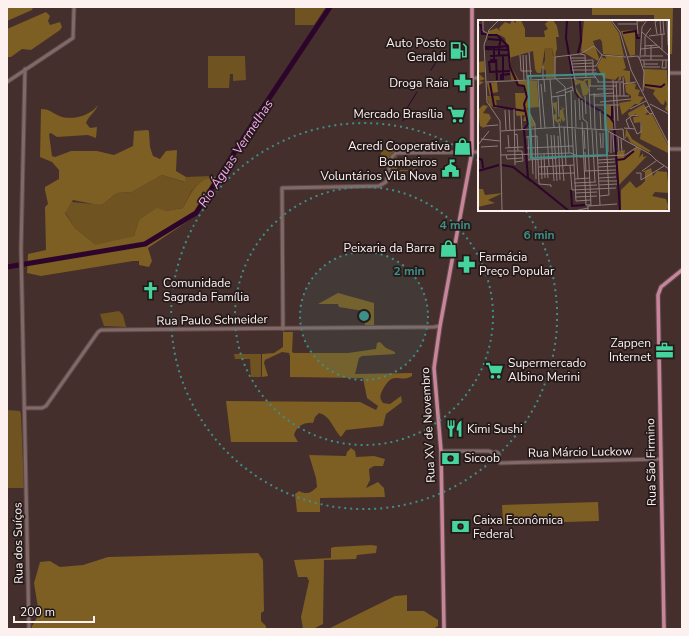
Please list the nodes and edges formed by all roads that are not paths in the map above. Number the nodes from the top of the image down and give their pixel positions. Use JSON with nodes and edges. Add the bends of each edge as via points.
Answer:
{"nodes":[{"id":1,"x":74,"y":7,"type":"edge"},
{"id":2,"x":472,"y":7,"type":"edge"},
{"id":3,"x":25,"y":69,"type":"junction"},
{"id":4,"x":682,"y":73,"type":"edge"},
{"id":5,"x":669,"y":74,"type":"edge"},
{"id":6,"x":472,"y":78,"type":"junction"},
{"id":7,"x":478,"y":78,"type":"edge"},
{"id":8,"x":7,"y":82,"type":"edge"},
{"id":9,"x":669,"y":149,"type":"edge"},
{"id":10,"x":682,"y":149,"type":"edge"},
{"id":11,"x":472,"y":152,"type":"junction"},
{"id":12,"x":478,"y":152,"type":"edge"},
{"id":13,"x":682,"y":270,"type":"edge"},
{"id":14,"x":440,"y":326,"type":"junction"},
{"id":15,"x":283,"y":329,"type":"junction"},
{"id":16,"x":25,"y":408,"type":"junction"},
{"id":17,"x":441,"y":451,"type":"junction"},
{"id":18,"x":661,"y":459,"type":"junction"},
{"id":19,"x":29,"y":629,"type":"edge"},
{"id":20,"x":444,"y":629,"type":"edge"},
{"id":21,"x":664,"y":629,"type":"edge"}],
"edges":[{"from":1,"to":3,"type":"street","via":[[73,38]]},
{"from":2,"to":6,"type":"main road","name":"Rua XV de Novembro"},
{"from":3,"to":8,"type":"street"},
{"from":3,"to":16,"type":"street","name":"Rua dos Suíços","via":[[22,262]]},
{"from":4,"to":5,"type":"street"},
{"from":6,"to":7,"type":"street"},
{"from":6,"to":11,"type":"main road","name":"Rua XV de Novembro"},
{"from":9,"to":10,"type":"street"},
{"from":11,"to":12,"type":"street"},
{"from":11,"to":14,"type":"main road","name":"Rua XV de Novembro"},
{"from":11,"to":15,"type":"street","via":[[396,153],[393,155],[386,182],[379,186],[282,188]]},
{"from":13,"to":18,"type":"main road","name":"Rua São Firmino","via":[[658,291]]},
{"from":14,"to":15,"type":"street","name":"Rua Paulo Schneider"},
{"from":14,"to":17,"type":"main road","name":"Rua XV de Novembro","via":[[434,371]]},
{"from":15,"to":16,"type":"street","name":"Rua Paulo Schneider","via":[[99,331],[48,404],[42,408]]},
{"from":16,"to":19,"type":"street","name":"Rua dos Suíços"},
{"from":17,"to":18,"type":"street","name":"Rua Márcio Luckow","via":[[496,452],[499,453],[497,458],[500,463]]},
{"from":17,"to":20,"type":"main road","name":"Rua XV de Novembro"},
{"from":18,"to":21,"type":"main road","name":"Rua São Firmino"}]}
